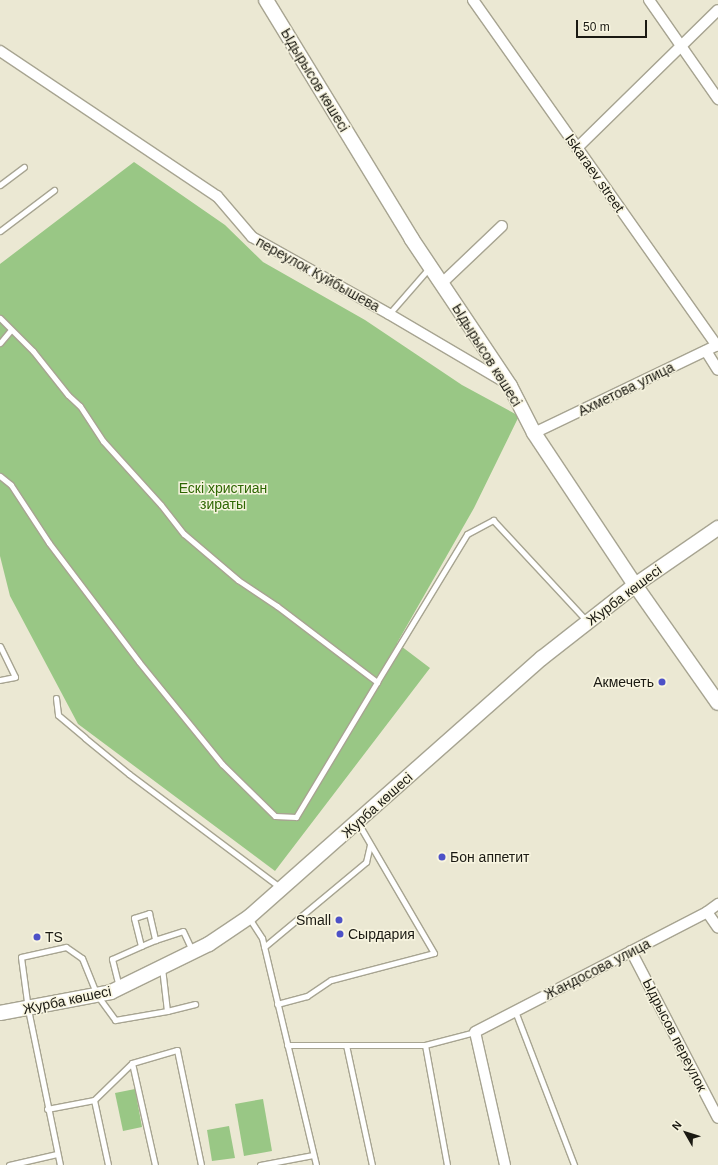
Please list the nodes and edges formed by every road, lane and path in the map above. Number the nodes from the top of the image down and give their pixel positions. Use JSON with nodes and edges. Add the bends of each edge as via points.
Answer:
{"nodes":[{"id":1,"x":266,"y":0,"type":"edge"},
{"id":2,"x":473,"y":0,"type":"edge"},
{"id":3,"x":649,"y":0,"type":"edge"},
{"id":4,"x":718,"y":10,"type":"edge"},
{"id":5,"x":681,"y":46,"type":"junction"},
{"id":6,"x":0,"y":51,"type":"edge"},
{"id":7,"x":718,"y":99,"type":"edge"},
{"id":8,"x":577,"y":148,"type":"junction"},
{"id":9,"x":24,"y":167,"type":"dead end"},
{"id":10,"x":0,"y":185,"type":"edge"},
{"id":11,"x":54,"y":190,"type":"dead end"},
{"id":12,"x":502,"y":226,"type":"dead end"},
{"id":13,"x":0,"y":231,"type":"edge"},
{"id":14,"x":430,"y":267,"type":"junction"},
{"id":15,"x":441,"y":284,"type":"junction"},
{"id":16,"x":389,"y":314,"type":"junction"},
{"id":17,"x":0,"y":318,"type":"edge"},
{"id":18,"x":11,"y":330,"type":"junction"},
{"id":19,"x":0,"y":343,"type":"edge"},
{"id":20,"x":718,"y":346,"type":"edge"},
{"id":21,"x":706,"y":351,"type":"junction"},
{"id":22,"x":718,"y":370,"type":"edge"},
{"id":23,"x":510,"y":386,"type":"junction"},
{"id":24,"x":534,"y":433,"type":"junction"},
{"id":25,"x":0,"y":476,"type":"edge"},
{"id":26,"x":718,"y":528,"type":"edge"},
{"id":27,"x":634,"y":585,"type":"junction"},
{"id":28,"x":588,"y":622,"type":"junction"},
{"id":29,"x":0,"y":646,"type":"edge"},
{"id":30,"x":0,"y":680,"type":"edge"},
{"id":31,"x":377,"y":682,"type":"junction"},
{"id":32,"x":56,"y":698,"type":"dead end"},
{"id":33,"x":718,"y":703,"type":"edge"},
{"id":34,"x":357,"y":822,"type":"junction"},
{"id":35,"x":370,"y":844,"type":"junction"},
{"id":36,"x":282,"y":889,"type":"junction"},
{"id":37,"x":718,"y":904,"type":"edge"},
{"id":38,"x":707,"y":912,"type":"junction"},
{"id":39,"x":249,"y":918,"type":"junction"},
{"id":40,"x":718,"y":928,"type":"edge"},
{"id":41,"x":155,"y":940,"type":"junction"},
{"id":42,"x":141,"y":946,"type":"junction"},
{"id":43,"x":264,"y":947,"type":"junction"},
{"id":44,"x":631,"y":951,"type":"junction"},
{"id":45,"x":193,"y":952,"type":"junction"},
{"id":46,"x":162,"y":967,"type":"junction"},
{"id":47,"x":119,"y":988,"type":"junction"},
{"id":48,"x":97,"y":994,"type":"junction"},
{"id":49,"x":195,"y":1004,"type":"dead end"},
{"id":50,"x":278,"y":1004,"type":"junction"},
{"id":51,"x":28,"y":1009,"type":"junction"},
{"id":52,"x":167,"y":1011,"type":"junction"},
{"id":53,"x":515,"y":1011,"type":"junction"},
{"id":54,"x":0,"y":1013,"type":"edge"},
{"id":55,"x":475,"y":1032,"type":"junction"},
{"id":56,"x":287,"y":1045,"type":"junction"},
{"id":57,"x":346,"y":1045,"type":"junction"},
{"id":58,"x":425,"y":1045,"type":"junction"},
{"id":59,"x":132,"y":1063,"type":"junction"},
{"id":60,"x":94,"y":1100,"type":"junction"},
{"id":61,"x":48,"y":1109,"type":"junction"},
{"id":62,"x":718,"y":1118,"type":"edge"},
{"id":63,"x":57,"y":1154,"type":"junction"},
{"id":64,"x":313,"y":1155,"type":"junction"},
{"id":65,"x":19,"y":1164,"type":"edge"},
{"id":66,"x":9,"y":1165,"type":"edge"},
{"id":67,"x":60,"y":1165,"type":"edge"},
{"id":68,"x":108,"y":1165,"type":"edge"},
{"id":69,"x":155,"y":1165,"type":"edge"},
{"id":70,"x":201,"y":1165,"type":"edge"},
{"id":71,"x":260,"y":1165,"type":"edge"},
{"id":72,"x":316,"y":1165,"type":"edge"},
{"id":73,"x":372,"y":1165,"type":"edge"},
{"id":74,"x":447,"y":1165,"type":"edge"},
{"id":75,"x":505,"y":1165,"type":"edge"},
{"id":76,"x":574,"y":1165,"type":"edge"}],
"edges":[{"from":1,"to":14,"type":"street","name":"Ыдырысов көшесі"},
{"from":2,"to":8,"type":"street","name":"Iskaraev street"},
{"from":3,"to":5,"type":"street"},
{"from":4,"to":5,"type":"street"},
{"from":5,"to":7,"type":"street"},
{"from":5,"to":8,"type":"street"},
{"from":6,"to":16,"type":"street","name":"переулок Куйбышева","via":[[217,196],[252,237]]},
{"from":8,"to":20,"type":"street","name":"Iskaraev street"},
{"from":9,"to":10,"type":"lane"},
{"from":11,"to":13,"type":"lane"},
{"from":12,"to":15,"type":"street"},
{"from":14,"to":15,"type":"street","name":"Ыдырысов көшесі"},
{"from":14,"to":16,"type":"lane"},
{"from":15,"to":23,"type":"street","name":"Ыдырысов көшесі"},
{"from":16,"to":23,"type":"street","name":"переулок Куйбышева"},
{"from":17,"to":18,"type":"lane"},
{"from":18,"to":19,"type":"lane"},
{"from":18,"to":31,"type":"lane","via":[[33,351],[80,406],[103,440],[184,534],[238,580],[277,606]]},
{"from":20,"to":21,"type":"street","name":"Ахметова улица"},
{"from":21,"to":22,"type":"street"},
{"from":21,"to":24,"type":"street","name":"Ахметова улица"},
{"from":23,"to":24,"type":"street","name":"Ыдырысов көшесі"},
{"from":24,"to":27,"type":"street","name":"Ыдырысов көшесі"},
{"from":25,"to":31,"type":"lane","via":[[11,485],[49,543],[154,680],[222,764],[275,816],[296,817]]},
{"from":26,"to":27,"type":"street","name":"Журба көшесі"},
{"from":27,"to":28,"type":"street","name":"Журба көшесі"},
{"from":27,"to":33,"type":"street","name":"Ыдырысов көшесі"},
{"from":28,"to":31,"type":"lane","via":[[493,520],[467,534]]},
{"from":28,"to":34,"type":"street","name":"Журба көшесі","via":[[542,658]]},
{"from":29,"to":30,"type":"lane","via":[[15,677]]},
{"from":32,"to":36,"type":"lane","via":[[58,715],[85,738]]},
{"from":34,"to":35,"type":"lane"},
{"from":34,"to":36,"type":"street","name":"Журба көшесі"},
{"from":35,"to":43,"type":"lane","via":[[366,862]]},
{"from":35,"to":50,"type":"lane","via":[[434,954],[331,980],[307,996]]},
{"from":36,"to":39,"type":"street","name":"Журба көшесі"},
{"from":37,"to":38,"type":"street","name":"Жандосова улица"},
{"from":38,"to":40,"type":"street"},
{"from":38,"to":44,"type":"street","name":"Жандосова улица"},
{"from":39,"to":43,"type":"lane","via":[[262,938]]},
{"from":39,"to":45,"type":"street","name":"Журба көшесі"},
{"from":41,"to":42,"type":"lane"},
{"from":41,"to":42,"type":"lane","via":[[149,913],[134,918]]},
{"from":41,"to":45,"type":"lane","via":[[183,931]]},
{"from":42,"to":47,"type":"lane","via":[[112,959]]},
{"from":43,"to":50,"type":"lane"},
{"from":44,"to":53,"type":"street","name":"Жандосова улица"},
{"from":44,"to":62,"type":"street","name":"Ыдрысов переулок"},
{"from":45,"to":46,"type":"street","name":"Журба көшесі"},
{"from":46,"to":47,"type":"street","name":"Журба көшесі"},
{"from":46,"to":52,"type":"lane"},
{"from":47,"to":48,"type":"street","name":"Журба көшесі"},
{"from":48,"to":51,"type":"street","name":"Журба көшесі"},
{"from":48,"to":51,"type":"lane","via":[[82,958],[66,947],[21,957]]},
{"from":48,"to":52,"type":"lane","via":[[115,1020]]},
{"from":49,"to":52,"type":"lane"},
{"from":50,"to":56,"type":"lane"},
{"from":51,"to":54,"type":"street","name":"Журба көшесі"},
{"from":51,"to":61,"type":"lane"},
{"from":53,"to":55,"type":"street","name":"Жандосова улица"},
{"from":53,"to":76,"type":"lane"},
{"from":55,"to":58,"type":"lane"},
{"from":55,"to":75,"type":"street"},
{"from":56,"to":57,"type":"lane"},
{"from":56,"to":64,"type":"lane"},
{"from":57,"to":58,"type":"lane"},
{"from":57,"to":73,"type":"lane"},
{"from":58,"to":74,"type":"lane"},
{"from":59,"to":60,"type":"lane"},
{"from":59,"to":69,"type":"lane"},
{"from":59,"to":70,"type":"lane","via":[[177,1050]]},
{"from":60,"to":61,"type":"lane"},
{"from":60,"to":68,"type":"lane"},
{"from":61,"to":63,"type":"lane"},
{"from":63,"to":65,"type":"lane"},
{"from":63,"to":67,"type":"lane"},
{"from":64,"to":71,"type":"lane"},
{"from":64,"to":72,"type":"lane"},
{"from":65,"to":66,"type":"lane"}]}
